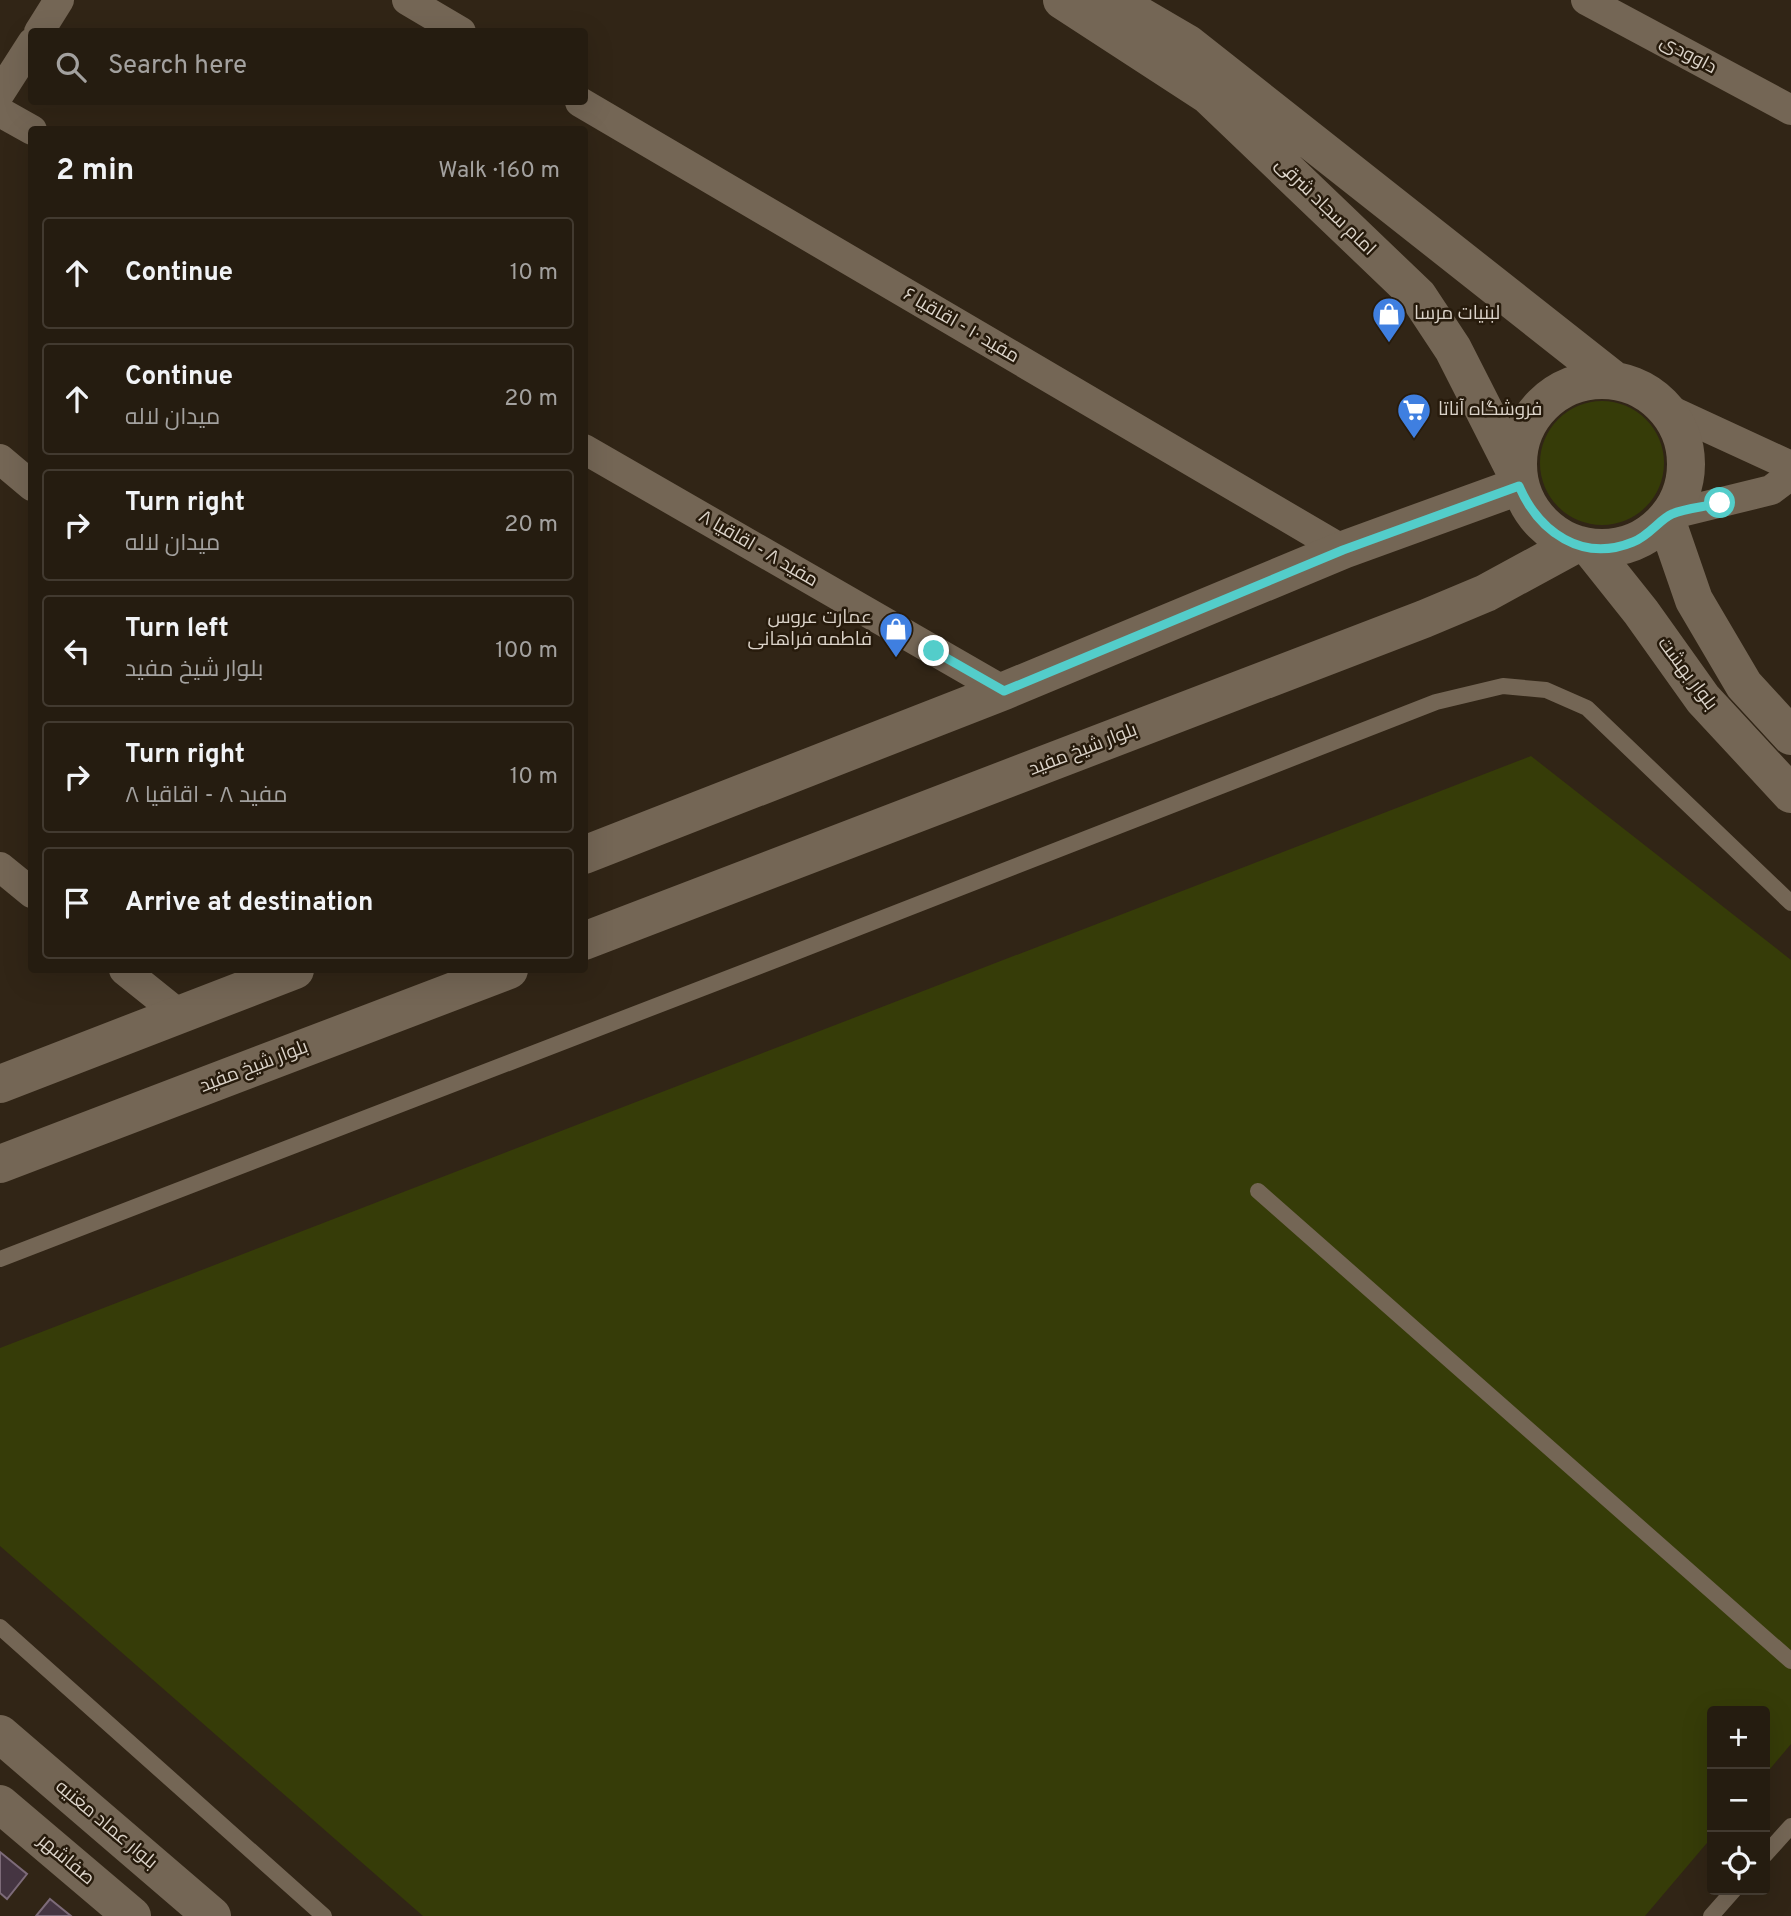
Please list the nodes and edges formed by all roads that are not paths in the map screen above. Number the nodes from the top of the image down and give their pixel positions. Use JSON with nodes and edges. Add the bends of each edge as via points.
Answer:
{"nodes":[{"id":1,"x":58,"y":0,"type":"edge"},
{"id":2,"x":408,"y":0,"type":"edge"},
{"id":3,"x":1062,"y":0,"type":"edge"},
{"id":4,"x":1113,"y":0,"type":"edge"},
{"id":5,"x":1586,"y":0,"type":"edge"},
{"id":6,"x":41,"y":28,"type":"edge"},
{"id":7,"x":454,"y":28,"type":"edge"},
{"id":8,"x":28,"y":49,"type":"edge"},
{"id":9,"x":0,"y":93,"type":"edge"},
{"id":10,"x":585,"y":105,"type":"edge"},
{"id":11,"x":1791,"y":110,"type":"edge"},
{"id":12,"x":0,"y":112,"type":"edge"},
{"id":13,"x":28,"y":128,"type":"edge"},
{"id":14,"x":1615,"y":381,"type":"junction"},
{"id":15,"x":1665,"y":408,"type":"junction"},
{"id":16,"x":588,"y":451,"type":"edge"},
{"id":17,"x":0,"y":459,"type":"edge"},
{"id":18,"x":1791,"y":466,"type":"edge"},
{"id":19,"x":1791,"y":474,"type":"edge"},
{"id":20,"x":1519,"y":482,"type":"junction"},
{"id":21,"x":28,"y":483,"type":"edge"},
{"id":22,"x":1668,"y":517,"type":"junction"},
{"id":23,"x":1583,"y":546,"type":"junction"},
{"id":24,"x":1343,"y":550,"type":"junction"},
{"id":25,"x":1004,"y":691,"type":"junction"},
{"id":26,"x":1791,"y":736,"type":"edge"},
{"id":27,"x":1791,"y":794,"type":"edge"},
{"id":28,"x":588,"y":853,"type":"edge"},
{"id":29,"x":0,"y":867,"type":"edge"},
{"id":30,"x":28,"y":890,"type":"edge"},
{"id":31,"x":1791,"y":904,"type":"edge"},
{"id":32,"x":588,"y":939,"type":"edge"},
{"id":33,"x":128,"y":973,"type":"edge"},
{"id":34,"x":287,"y":973,"type":"edge"},
{"id":35,"x":501,"y":973,"type":"edge"},
{"id":36,"x":180,"y":1015,"type":"junction"},
{"id":37,"x":0,"y":1084,"type":"edge"},
{"id":38,"x":0,"y":1164,"type":"edge"},
{"id":39,"x":1258,"y":1191,"type":"dead end"},
{"id":40,"x":0,"y":1259,"type":"edge"},
{"id":41,"x":0,"y":1627,"type":"edge"},
{"id":42,"x":1791,"y":1661,"type":"edge"},
{"id":43,"x":0,"y":1734,"type":"edge"},
{"id":44,"x":0,"y":1804,"type":"edge"},
{"id":45,"x":1791,"y":1826,"type":"edge"},
{"id":46,"x":1770,"y":1849,"type":"edge"},
{"id":47,"x":1730,"y":1895,"type":"edge"},
{"id":48,"x":132,"y":1916,"type":"edge"},
{"id":49,"x":212,"y":1916,"type":"edge"},
{"id":50,"x":324,"y":1916,"type":"edge"},
{"id":51,"x":1711,"y":1916,"type":"edge"}],
"edges":[{"from":1,"to":6,"type":"street"},
{"from":2,"to":7,"type":"street"},
{"from":3,"to":20,"type":"street","name":"امام سجاد شرقی","via":[[1208,96],[1418,296],[1453,349]]},
{"from":4,"to":14,"type":"street","name":"امام سجاد شرقی","via":[[1188,44]]},
{"from":5,"to":11,"type":"street","name":"داوودی"},
{"from":8,"to":9,"type":"street"},
{"from":10,"to":24,"type":"street","name":"مفید ۱۰ - اقاقیا ۶"},
{"from":12,"to":13,"type":"street"},
{"from":14,"to":15,"type":"street","via":[[1643,390]]},
{"from":14,"to":20,"type":"street","via":[[1583,381],[1554,394],[1531,416],[1518,445]]},
{"from":15,"to":18,"type":"street"},
{"from":15,"to":22,"type":"street","via":[[1681,432],[1686,461],[1683,490]]},
{"from":16,"to":25,"type":"street","name":"مفید ۸ - اقاقیا ۸"},
{"from":17,"to":21,"type":"street"},
{"from":19,"to":22,"type":"street","via":[[1771,490]]},
{"from":20,"to":23,"type":"street","via":[[1540,522],[1557,536]]},
{"from":20,"to":24,"type":"street"},
{"from":22,"to":23,"type":"street","via":[[1632,543],[1611,548]]},
{"from":22,"to":26,"type":"street","name":"بلوار بهشت","via":[[1694,600],[1744,685]]},
{"from":23,"to":27,"type":"street","name":"بلوار بهشت","via":[[1641,612],[1703,699]]},
{"from":23,"to":32,"type":"street","name":"بلوار شیخ مفید","via":[[1424,619]]},
{"from":24,"to":25,"type":"street"},
{"from":25,"to":28,"type":"street"},
{"from":29,"to":30,"type":"street"},
{"from":31,"to":40,"type":"lane","via":[[1587,708],[1546,690],[1503,686],[1436,702]]},
{"from":33,"to":36,"type":"street"},
{"from":34,"to":36,"type":"street"},
{"from":35,"to":38,"type":"street","name":"بلوار شیخ مفید"},
{"from":36,"to":37,"type":"street"},
{"from":39,"to":42,"type":"lane"},
{"from":41,"to":50,"type":"lane"},
{"from":43,"to":49,"type":"street","name":"بلوار عماد مغنیه"},
{"from":44,"to":48,"type":"street","name":"صفاشهر"},
{"from":45,"to":46,"type":"lane"},
{"from":47,"to":51,"type":"lane"}]}
